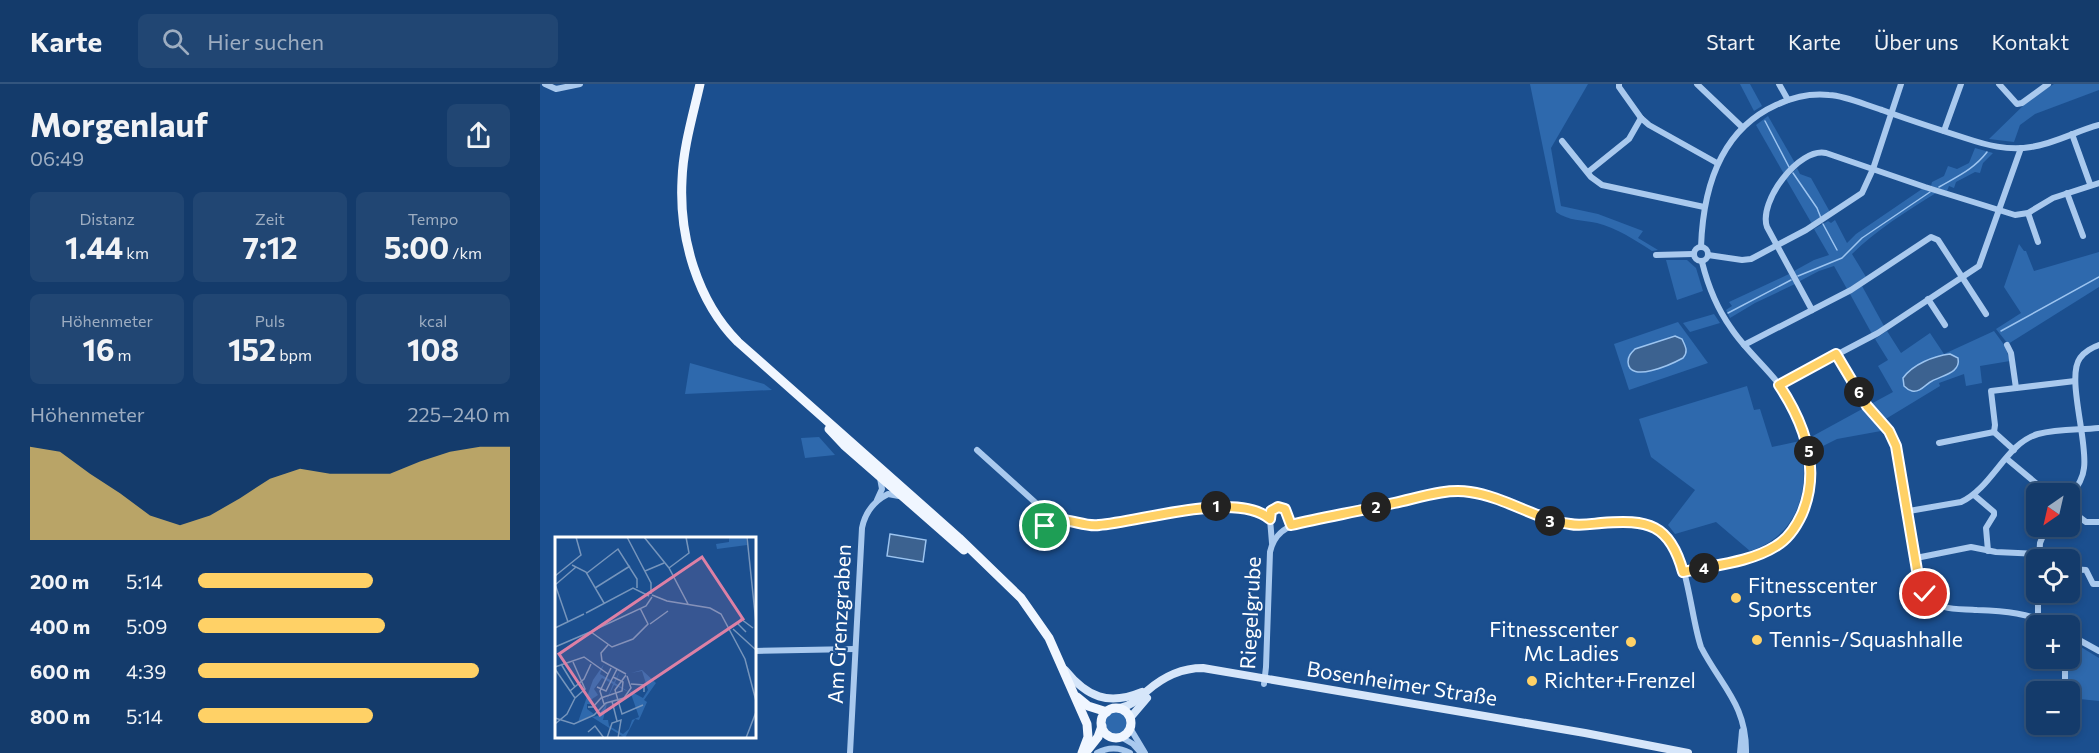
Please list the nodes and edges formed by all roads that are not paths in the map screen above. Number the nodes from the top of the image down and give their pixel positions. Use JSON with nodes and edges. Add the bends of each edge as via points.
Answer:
{"nodes":[{"id":1,"x":545,"y":84,"type":"edge"},
{"id":2,"x":580,"y":84,"type":"edge"},
{"id":3,"x":700,"y":84,"type":"edge"},
{"id":4,"x":1619,"y":84,"type":"edge"},
{"id":5,"x":1697,"y":84,"type":"edge"},
{"id":6,"x":1779,"y":84,"type":"edge"},
{"id":7,"x":1901,"y":84,"type":"edge"},
{"id":8,"x":1961,"y":84,"type":"edge"},
{"id":9,"x":1999,"y":84,"type":"edge"},
{"id":10,"x":2048,"y":84,"type":"edge"},
{"id":11,"x":1788,"y":100,"type":"junction"},
{"id":12,"x":1891,"y":113,"type":"junction"},
{"id":13,"x":1641,"y":118,"type":"junction"},
{"id":14,"x":2099,"y":125,"type":"edge"},
{"id":15,"x":1742,"y":127,"type":"junction"},
{"id":16,"x":1944,"y":132,"type":"junction"},
{"id":17,"x":2072,"y":135,"type":"junction"},
{"id":18,"x":1562,"y":141,"type":"dead end"},
{"id":19,"x":2021,"y":148,"type":"junction"},
{"id":20,"x":1717,"y":163,"type":"junction"},
{"id":21,"x":1873,"y":169,"type":"junction"},
{"id":22,"x":1588,"y":172,"type":"junction"},
{"id":23,"x":2099,"y":183,"type":"edge"},
{"id":24,"x":2090,"y":184,"type":"junction"},
{"id":25,"x":2067,"y":193,"type":"junction"},
{"id":26,"x":1704,"y":207,"type":"junction"},
{"id":27,"x":1999,"y":210,"type":"junction"},
{"id":28,"x":2028,"y":213,"type":"junction"},
{"id":29,"x":2083,"y":236,"type":"dead end"},
{"id":30,"x":2038,"y":242,"type":"dead end"},
{"id":31,"x":1777,"y":246,"type":"junction"},
{"id":32,"x":1701,"y":247,"type":"junction"},
{"id":33,"x":1693,"y":254,"type":"junction"},
{"id":34,"x":1656,"y":255,"type":"dead end"},
{"id":35,"x":1708,"y":255,"type":"junction"},
{"id":36,"x":1702,"y":262,"type":"junction"},
{"id":37,"x":1963,"y":277,"type":"junction"},
{"id":38,"x":1928,"y":299,"type":"junction"},
{"id":39,"x":1812,"y":310,"type":"junction"},
{"id":40,"x":1986,"y":314,"type":"dead end"},
{"id":41,"x":1945,"y":325,"type":"dead end"},
{"id":42,"x":1744,"y":345,"type":"junction"},
{"id":43,"x":2007,"y":345,"type":"dead end"},
{"id":44,"x":2099,"y":345,"type":"edge"},
{"id":45,"x":1836,"y":354,"type":"junction"},
{"id":46,"x":2075,"y":381,"type":"junction"},
{"id":47,"x":1779,"y":385,"type":"junction"},
{"id":48,"x":2016,"y":388,"type":"junction"},
{"id":49,"x":804,"y":402,"type":"junction"},
{"id":50,"x":2099,"y":428,"type":"edge"},
{"id":51,"x":2082,"y":429,"type":"junction"},
{"id":52,"x":1994,"y":432,"type":"junction"},
{"id":53,"x":1939,"y":443,"type":"dead end"},
{"id":54,"x":977,"y":450,"type":"dead end"},
{"id":55,"x":2014,"y":450,"type":"junction"},
{"id":56,"x":2007,"y":459,"type":"junction"},
{"id":57,"x":876,"y":473,"type":"junction"},
{"id":58,"x":2036,"y":483,"type":"edge"},
{"id":59,"x":2079,"y":483,"type":"edge"},
{"id":60,"x":1974,"y":495,"type":"junction"},
{"id":61,"x":905,"y":499,"type":"junction"},
{"id":62,"x":877,"y":502,"type":"junction"},
{"id":63,"x":1909,"y":511,"type":"junction"},
{"id":64,"x":1047,"y":513,"type":"junction"},
{"id":65,"x":2080,"y":518,"type":"edge"},
{"id":66,"x":1270,"y":519,"type":"junction"},
{"id":67,"x":1063,"y":520,"type":"junction"},
{"id":68,"x":2099,"y":522,"type":"edge"},
{"id":69,"x":1291,"y":525,"type":"junction"},
{"id":70,"x":1272,"y":543,"type":"junction"},
{"id":71,"x":1988,"y":551,"type":"junction"},
{"id":72,"x":2026,"y":555,"type":"edge"},
{"id":73,"x":1916,"y":558,"type":"junction"},
{"id":74,"x":981,"y":561,"type":"junction"},
{"id":75,"x":2080,"y":570,"type":"edge"},
{"id":76,"x":1683,"y":572,"type":"junction"},
{"id":77,"x":2099,"y":584,"type":"edge"},
{"id":78,"x":2026,"y":616,"type":"edge"},
{"id":79,"x":2080,"y":641,"type":"edge"},
{"id":80,"x":855,"y":648,"type":"junction"},
{"id":81,"x":756,"y":651,"type":"edge"},
{"id":82,"x":2099,"y":651,"type":"edge"},
{"id":83,"x":1060,"y":664,"type":"junction"},
{"id":84,"x":1264,"y":682,"type":"junction"},
{"id":85,"x":1151,"y":688,"type":"junction"},
{"id":86,"x":1075,"y":696,"type":"junction"},
{"id":87,"x":1120,"y":708,"type":"junction"},
{"id":88,"x":1107,"y":712,"type":"junction"},
{"id":89,"x":1130,"y":723,"type":"junction"},
{"id":90,"x":1101,"y":724,"type":"junction"},
{"id":91,"x":1742,"y":727,"type":"junction"},
{"id":92,"x":1116,"y":737,"type":"junction"},
{"id":93,"x":850,"y":753,"type":"edge"},
{"id":94,"x":1083,"y":753,"type":"edge"},
{"id":95,"x":1092,"y":753,"type":"edge"},
{"id":96,"x":1097,"y":753,"type":"edge"},
{"id":97,"x":1130,"y":753,"type":"edge"},
{"id":98,"x":1143,"y":753,"type":"edge"},
{"id":99,"x":1661,"y":753,"type":"edge"},
{"id":100,"x":1689,"y":753,"type":"edge"},
{"id":101,"x":1740,"y":753,"type":"edge"},
{"id":102,"x":1746,"y":753,"type":"edge"}],
"edges":[{"from":1,"to":2,"type":"street","via":[[556,89]]},
{"from":3,"to":49,"type":"main road","via":[[682,180],[685,232],[693,265],[709,303],[726,329]]},
{"from":4,"to":13,"type":"street"},
{"from":5,"to":15,"type":"street"},
{"from":6,"to":11,"type":"street"},
{"from":7,"to":12,"type":"street"},
{"from":8,"to":16,"type":"street"},
{"from":9,"to":10,"type":"street","via":[[2017,104]]},
{"from":11,"to":12,"type":"street","via":[[1809,94],[1832,95]]},
{"from":11,"to":15,"type":"street"},
{"from":12,"to":16,"type":"street"},
{"from":12,"to":21,"type":"street"},
{"from":13,"to":20,"type":"street"},
{"from":13,"to":22,"type":"street","via":[[1629,139]]},
{"from":14,"to":17,"type":"street"},
{"from":15,"to":20,"type":"street"},
{"from":16,"to":19,"type":"street","via":[[1985,145]]},
{"from":17,"to":19,"type":"street"},
{"from":17,"to":24,"type":"street"},
{"from":18,"to":22,"type":"street"},
{"from":19,"to":27,"type":"street"},
{"from":20,"to":26,"type":"street"},
{"from":21,"to":27,"type":"street"},
{"from":21,"to":31,"type":"street","via":[[1858,196]]},
{"from":21,"to":31,"type":"street","via":[[1820,152],[1803,159],[1781,180],[1766,210],[1765,222]]},
{"from":22,"to":26,"type":"street","via":[[1602,185]]},
{"from":23,"to":24,"type":"street"},
{"from":24,"to":25,"type":"street"},
{"from":25,"to":28,"type":"street"},
{"from":25,"to":29,"type":"street"},
{"from":26,"to":32,"type":"street"},
{"from":27,"to":28,"type":"street","via":[[2015,215]]},
{"from":27,"to":37,"type":"street","via":[[1979,266]]},
{"from":28,"to":30,"type":"street"},
{"from":31,"to":35,"type":"street","via":[[1747,260]]},
{"from":31,"to":39,"type":"street"},
{"from":32,"to":33,"type":"street"},
{"from":32,"to":35,"type":"street"},
{"from":33,"to":34,"type":"street"},
{"from":33,"to":36,"type":"street"},
{"from":35,"to":36,"type":"street"},
{"from":36,"to":42,"type":"street","via":[[1716,303]]},
{"from":37,"to":38,"type":"street"},
{"from":37,"to":39,"type":"street","via":[[1932,237],[1851,290]]},
{"from":37,"to":40,"type":"street"},
{"from":38,"to":41,"type":"street"},
{"from":38,"to":45,"type":"street","via":[[1878,333]]},
{"from":39,"to":42,"type":"street"},
{"from":42,"to":47,"type":"street"},
{"from":43,"to":48,"type":"street"},
{"from":44,"to":46,"type":"street","via":[[2080,358]]},
{"from":45,"to":47,"type":"street"},
{"from":45,"to":63,"type":"street","via":[[1867,406],[1893,436]]},
{"from":46,"to":48,"type":"street"},
{"from":46,"to":51,"type":"street"},
{"from":47,"to":76,"type":"street","via":[[1800,421],[1809,449],[1810,482],[1798,521],[1783,541],[1762,553]]},
{"from":48,"to":52,"type":"street","via":[[1991,391]]},
{"from":49,"to":57,"type":"main road"},
{"from":49,"to":74,"type":"main road"},
{"from":50,"to":51,"type":"street"},
{"from":51,"to":55,"type":"street","via":[[2038,434]]},
{"from":51,"to":59,"type":"street","via":[[2084,468]]},
{"from":52,"to":53,"type":"street"},
{"from":52,"to":55,"type":"street"},
{"from":54,"to":64,"type":"street"},
{"from":55,"to":56,"type":"street"},
{"from":56,"to":58,"type":"street"},
{"from":56,"to":60,"type":"street"},
{"from":57,"to":61,"type":"main road"},
{"from":57,"to":62,"type":"street","via":[[882,484]]},
{"from":60,"to":63,"type":"street","via":[[1961,502]]},
{"from":60,"to":71,"type":"street","via":[[1994,513],[1986,528]]},
{"from":61,"to":62,"type":"street","via":[[888,494]]},
{"from":61,"to":74,"type":"main road","via":[[955,544]]},
{"from":62,"to":80,"type":"street","name":"Am Grenzgraben","via":[[866,514],[862,528]]},
{"from":63,"to":73,"type":"street"},
{"from":64,"to":67,"type":"street","via":[[1057,512]]},
{"from":64,"to":67,"type":"street","via":[[1043,521],[1049,530],[1057,530]]},
{"from":65,"to":68,"type":"street"},
{"from":66,"to":67,"type":"street","via":[[1249,509],[1213,506],[1095,526]]},
{"from":66,"to":69,"type":"street","via":[[1271,511],[1285,509]]},
{"from":66,"to":70,"type":"street","name":"Riegelgrube"},
{"from":69,"to":70,"type":"street","name":"Riegelgrube"},
{"from":69,"to":76,"type":"street","via":[[1421,496],[1467,491],[1551,521],[1574,525],[1639,522],[1654,527],[1674,545]]},
{"from":70,"to":84,"type":"street","name":"Riegelgrube"},
{"from":71,"to":72,"type":"street"},
{"from":71,"to":73,"type":"street","via":[[1971,547]]},
{"from":73,"to":78,"type":"street","via":[[1921,586],[1937,604]]},
{"from":74,"to":83,"type":"main road","via":[[1029,608]]},
{"from":75,"to":77,"type":"street","via":[[2086,570],[2093,584]]},
{"from":76,"to":91,"type":"street","via":[[1701,647],[1731,692]]},
{"from":79,"to":82,"type":"street"},
{"from":80,"to":81,"type":"street"},
{"from":80,"to":93,"type":"street","name":"Am Grenzgraben"},
{"from":83,"to":85,"type":"street","via":[[1078,685],[1100,697],[1123,699]]},
{"from":83,"to":86,"type":"main road"},
{"from":84,"to":85,"type":"street","name":"Bosenheimer Straße","via":[[1194,668],[1173,673]]},
{"from":84,"to":89,"type":"street","name":"Bosenheimer Straße","via":[[1200,672],[1188,674],[1158,688],[1138,707]]},
{"from":84,"to":99,"type":"street","name":"Bosenheimer Straße"},
{"from":84,"to":100,"type":"street","name":"Bosenheimer Straße","via":[[1391,699]]},
{"from":85,"to":87,"type":"street","name":"Bosenheimer Straße"},
{"from":86,"to":88,"type":"main road","via":[[1088,706]]},
{"from":86,"to":90,"type":"main road"},
{"from":86,"to":94,"type":"main road","via":[[1088,730]]},
{"from":87,"to":88,"type":"main road"},
{"from":87,"to":89,"type":"main road"},
{"from":88,"to":90,"type":"main road"},
{"from":89,"to":92,"type":"main road"},
{"from":89,"to":98,"type":"street"},
{"from":90,"to":92,"type":"main road","via":[[1105,733]]},
{"from":90,"to":94,"type":"main road","via":[[1098,737]]},
{"from":91,"to":101,"type":"street"},
{"from":91,"to":102,"type":"street"},
{"from":92,"to":95,"type":"main road"},
{"from":92,"to":98,"type":"street"},
{"from":96,"to":97,"type":"street","via":[[1109,748]]}]}
